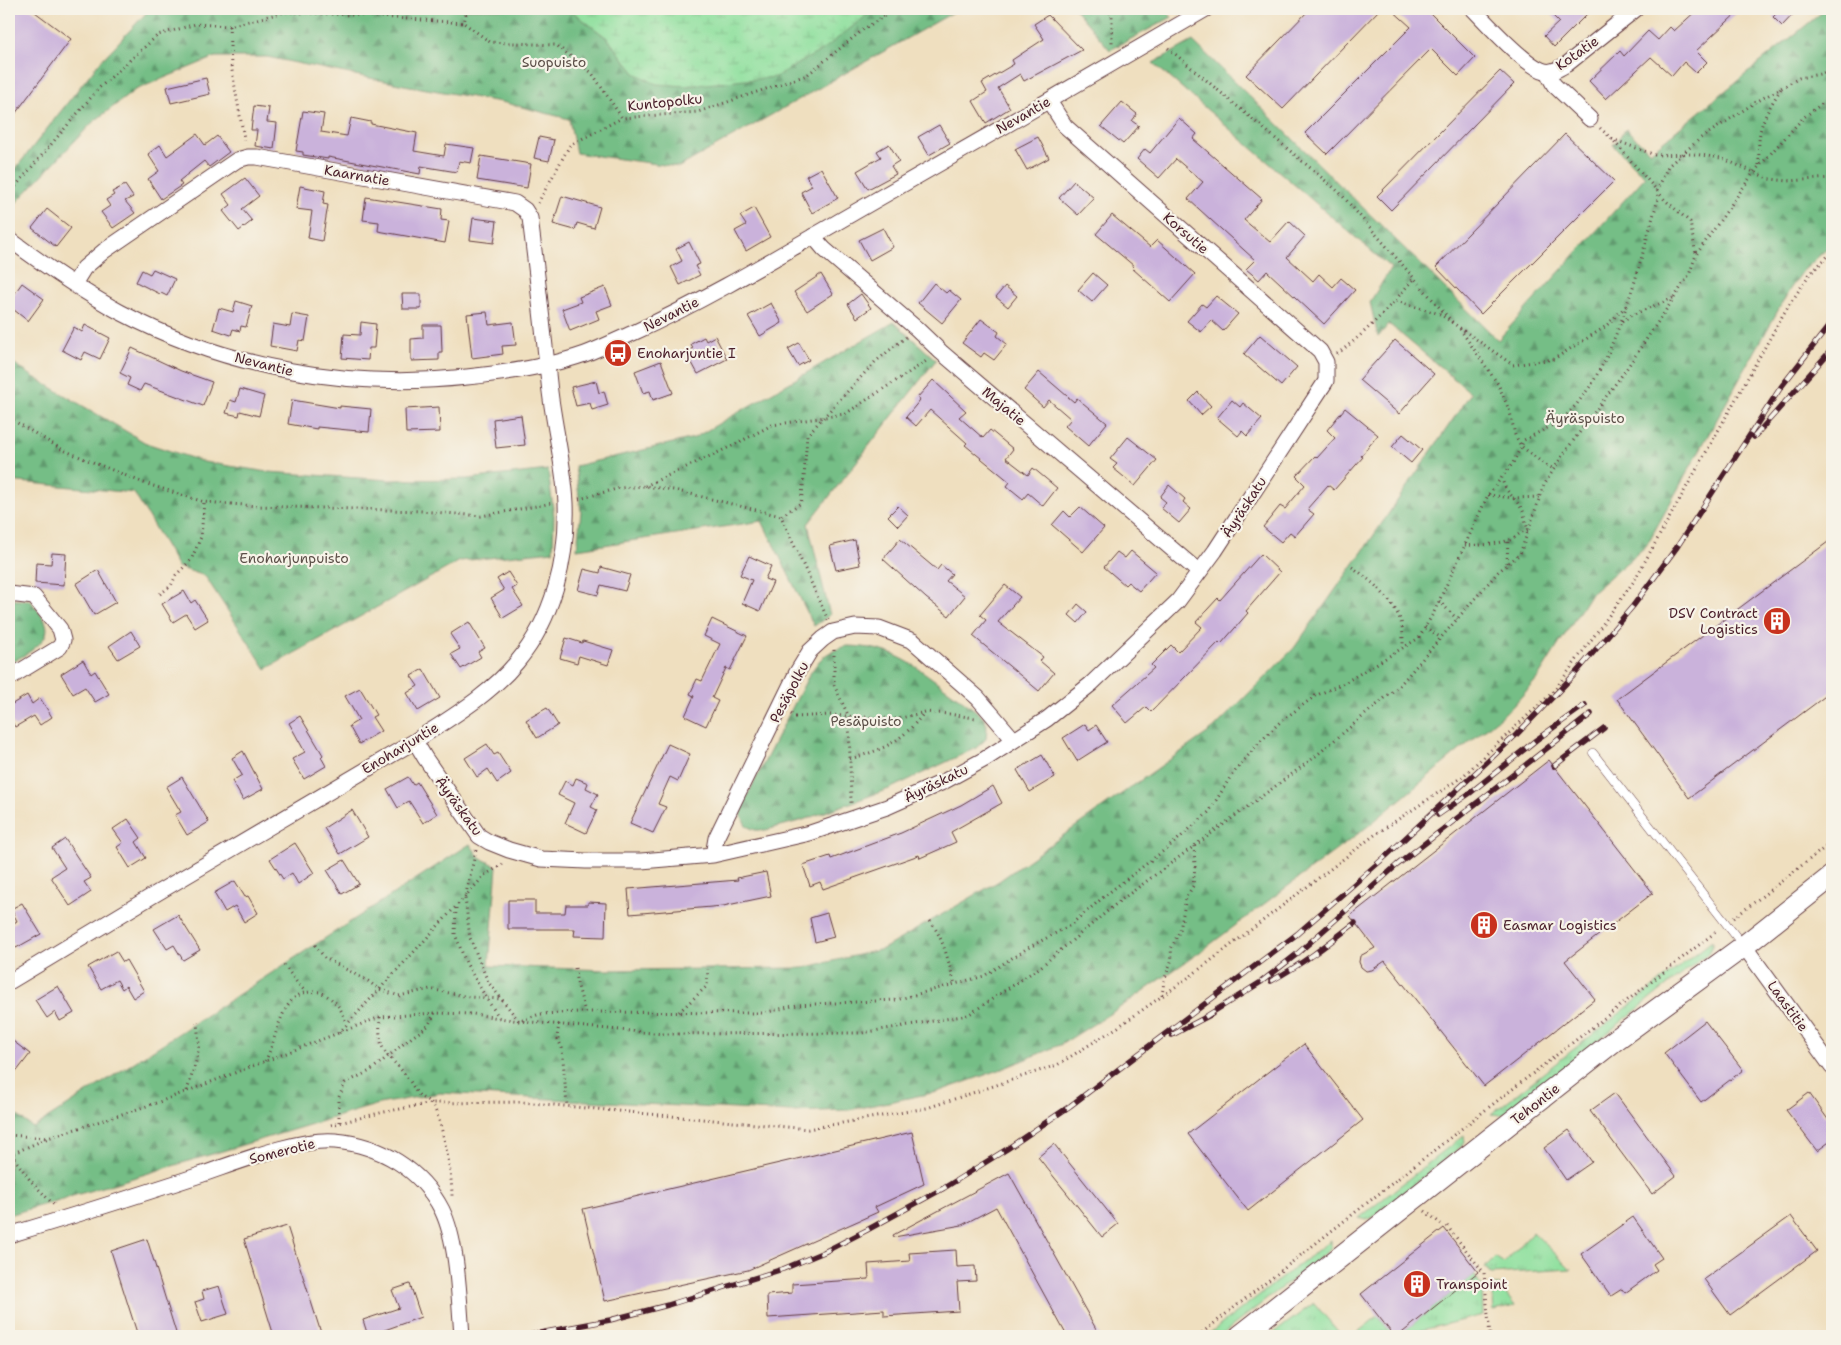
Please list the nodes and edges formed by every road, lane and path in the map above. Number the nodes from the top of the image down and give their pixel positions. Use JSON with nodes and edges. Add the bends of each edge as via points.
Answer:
{"nodes":[{"id":1,"x":467,"y":9,"type":"edge"},
{"id":2,"x":895,"y":9,"type":"edge"},
{"id":3,"x":1106,"y":9,"type":"edge"},
{"id":4,"x":1206,"y":9,"type":"edge"},
{"id":5,"x":1473,"y":9,"type":"edge"},
{"id":6,"x":1636,"y":9,"type":"edge"},
{"id":7,"x":464,"y":23,"type":"junction"},
{"id":8,"x":229,"y":26,"type":"junction"},
{"id":9,"x":1168,"y":48,"type":"dead end"},
{"id":10,"x":1112,"y":49,"type":"dead end"},
{"id":11,"x":1832,"y":70,"type":"edge"},
{"id":12,"x":1547,"y":72,"type":"junction"},
{"id":13,"x":1782,"y":87,"type":"junction"},
{"id":14,"x":1832,"y":96,"type":"edge"},
{"id":15,"x":1049,"y":101,"type":"junction"},
{"id":16,"x":622,"y":118,"type":"junction"},
{"id":17,"x":1590,"y":119,"type":"joint"},
{"id":18,"x":1612,"y":139,"type":"junction"},
{"id":19,"x":1680,"y":156,"type":"junction"},
{"id":20,"x":248,"y":157,"type":"junction"},
{"id":21,"x":1759,"y":166,"type":"junction"},
{"id":22,"x":1754,"y":172,"type":"junction"},
{"id":23,"x":1832,"y":178,"type":"edge"},
{"id":24,"x":1657,"y":191,"type":"junction"},
{"id":25,"x":9,"y":194,"type":"edge"},
{"id":26,"x":530,"y":218,"type":"junction"},
{"id":27,"x":813,"y":236,"type":"junction"},
{"id":28,"x":9,"y":239,"type":"edge"},
{"id":29,"x":1832,"y":252,"type":"edge"},
{"id":30,"x":1696,"y":255,"type":"junction"},
{"id":31,"x":1414,"y":278,"type":"junction"},
{"id":32,"x":74,"y":284,"type":"junction"},
{"id":33,"x":1674,"y":298,"type":"junction"},
{"id":34,"x":1396,"y":301,"type":"junction"},
{"id":35,"x":1627,"y":305,"type":"junction"},
{"id":36,"x":1621,"y":322,"type":"junction"},
{"id":37,"x":1453,"y":323,"type":"junction"},
{"id":38,"x":1458,"y":326,"type":"junction"},
{"id":39,"x":917,"y":329,"type":"junction"},
{"id":40,"x":941,"y":352,"type":"junction"},
{"id":41,"x":1326,"y":362,"type":"junction"},
{"id":42,"x":548,"y":364,"type":"junction"},
{"id":43,"x":9,"y":418,"type":"edge"},
{"id":44,"x":822,"y":418,"type":"junction"},
{"id":45,"x":1521,"y":446,"type":"junction"},
{"id":46,"x":1554,"y":469,"type":"junction"},
{"id":47,"x":1502,"y":477,"type":"junction"},
{"id":48,"x":644,"y":486,"type":"junction"},
{"id":49,"x":1488,"y":495,"type":"junction"},
{"id":50,"x":1540,"y":497,"type":"junction"},
{"id":51,"x":1514,"y":498,"type":"junction"},
{"id":52,"x":204,"y":502,"type":"junction"},
{"id":53,"x":566,"y":502,"type":"junction"},
{"id":54,"x":781,"y":516,"type":"junction"},
{"id":55,"x":1528,"y":530,"type":"junction"},
{"id":56,"x":1508,"y":539,"type":"junction"},
{"id":57,"x":1465,"y":545,"type":"junction"},
{"id":58,"x":1507,"y":564,"type":"junction"},
{"id":59,"x":1352,"y":567,"type":"dead end"},
{"id":60,"x":1199,"y":572,"type":"junction"},
{"id":61,"x":9,"y":594,"type":"edge"},
{"id":62,"x":160,"y":594,"type":"dead end"},
{"id":63,"x":1439,"y":601,"type":"junction"},
{"id":64,"x":1457,"y":619,"type":"junction"},
{"id":65,"x":1425,"y":627,"type":"junction"},
{"id":66,"x":833,"y":632,"type":"junction"},
{"id":67,"x":1441,"y":638,"type":"junction"},
{"id":68,"x":1403,"y":646,"type":"junction"},
{"id":69,"x":9,"y":678,"type":"edge"},
{"id":70,"x":779,"y":709,"type":"junction"},
{"id":71,"x":925,"y":712,"type":"junction"},
{"id":72,"x":849,"y":717,"type":"junction"},
{"id":73,"x":999,"y":720,"type":"junction"},
{"id":74,"x":1014,"y":740,"type":"junction"},
{"id":75,"x":415,"y":741,"type":"junction"},
{"id":76,"x":1593,"y":753,"type":"dead end"},
{"id":77,"x":850,"y":759,"type":"junction"},
{"id":78,"x":851,"y":819,"type":"junction"},
{"id":79,"x":479,"y":836,"type":"junction"},
{"id":80,"x":1832,"y":842,"type":"edge"},
{"id":81,"x":1194,"y":846,"type":"junction"},
{"id":82,"x":521,"y":853,"type":"junction"},
{"id":83,"x":713,"y":855,"type":"junction"},
{"id":84,"x":1832,"y":876,"type":"edge"},
{"id":85,"x":465,"y":898,"type":"junction"},
{"id":86,"x":456,"y":907,"type":"junction"},
{"id":87,"x":930,"y":921,"type":"dead end"},
{"id":88,"x":1726,"y":924,"type":"junction"},
{"id":89,"x":315,"y":945,"type":"dead end"},
{"id":90,"x":1744,"y":946,"type":"junction"},
{"id":91,"x":284,"y":965,"type":"dead end"},
{"id":92,"x":575,"y":968,"type":"dead end"},
{"id":93,"x":708,"y":969,"type":"dead end"},
{"id":94,"x":9,"y":982,"type":"edge"},
{"id":95,"x":955,"y":984,"type":"junction"},
{"id":96,"x":379,"y":990,"type":"junction"},
{"id":97,"x":306,"y":992,"type":"junction"},
{"id":98,"x":1162,"y":996,"type":"junction"},
{"id":99,"x":486,"y":997,"type":"junction"},
{"id":100,"x":502,"y":1000,"type":"junction"},
{"id":101,"x":584,"y":1012,"type":"junction"},
{"id":102,"x":434,"y":1013,"type":"junction"},
{"id":103,"x":679,"y":1013,"type":"junction"},
{"id":104,"x":380,"y":1017,"type":"junction"},
{"id":105,"x":500,"y":1018,"type":"junction"},
{"id":106,"x":519,"y":1020,"type":"junction"},
{"id":107,"x":197,"y":1022,"type":"dead end"},
{"id":108,"x":559,"y":1024,"type":"junction"},
{"id":109,"x":346,"y":1025,"type":"junction"},
{"id":110,"x":338,"y":1033,"type":"junction"},
{"id":111,"x":388,"y":1056,"type":"junction"},
{"id":112,"x":265,"y":1062,"type":"junction"},
{"id":113,"x":1832,"y":1067,"type":"edge"},
{"id":114,"x":187,"y":1092,"type":"junction"},
{"id":115,"x":432,"y":1103,"type":"junction"},
{"id":116,"x":567,"y":1106,"type":"junction"},
{"id":117,"x":340,"y":1122,"type":"junction"},
{"id":118,"x":9,"y":1135,"type":"edge"},
{"id":119,"x":48,"y":1138,"type":"junction"},
{"id":120,"x":307,"y":1143,"type":"junction"},
{"id":121,"x":10,"y":1155,"type":"edge"},
{"id":122,"x":452,"y":1201,"type":"dead end"},
{"id":123,"x":1425,"y":1208,"type":"dead end"},
{"id":124,"x":65,"y":1218,"type":"junction"},
{"id":125,"x":1441,"y":1224,"type":"dead end"},
{"id":126,"x":1447,"y":1226,"type":"dead end"},
{"id":127,"x":9,"y":1235,"type":"edge"},
{"id":128,"x":462,"y":1336,"type":"edge"},
{"id":129,"x":1198,"y":1336,"type":"edge"},
{"id":130,"x":1240,"y":1336,"type":"edge"},
{"id":131,"x":1490,"y":1336,"type":"edge"}],
"edges":[{"from":1,"to":7,"type":"path"},
{"from":2,"to":16,"type":"path","name":"Kuntopolku","via":[[864,29],[807,75],[698,112]]},
{"from":3,"to":10,"type":"path","via":[[1112,14]]},
{"from":4,"to":15,"type":"street","name":"Nevantie"},
{"from":5,"to":12,"type":"street","name":"Kotatie","via":[[1532,65]]},
{"from":6,"to":12,"type":"street","name":"Kotatie","via":[[1567,64]]},
{"from":7,"to":8,"type":"path","via":[[285,12]]},
{"from":7,"to":16,"type":"path","name":"Kuntopolku","via":[[490,42],[556,45],[592,74]]},
{"from":8,"to":20,"type":"path","via":[[232,65]]},
{"from":8,"to":25,"type":"path","via":[[196,24],[158,35],[99,88]]},
{"from":9,"to":31,"type":"path","via":[[1340,193]]},
{"from":11,"to":13,"type":"path","via":[[1799,78]]},
{"from":12,"to":17,"type":"street","via":[[1554,85]]},
{"from":13,"to":19,"type":"path","via":[[1727,119]]},
{"from":13,"to":21,"type":"path","via":[[1760,131]]},
{"from":14,"to":21,"type":"path","via":[[1804,118]]},
{"from":15,"to":27,"type":"street","name":"Nevantie"},
{"from":15,"to":41,"type":"street","name":"Korsutie","via":[[1065,126],[1320,351]]},
{"from":16,"to":26,"type":"path","via":[[570,145]]},
{"from":17,"to":18,"type":"path"},
{"from":18,"to":19,"type":"path","via":[[1655,155]]},
{"from":18,"to":24,"type":"path"},
{"from":19,"to":22,"type":"path","via":[[1721,158]]},
{"from":19,"to":24,"type":"path","via":[[1668,166]]},
{"from":20,"to":26,"type":"street","name":"Kaarnatie","via":[[515,202],[526,210]]},
{"from":20,"to":32,"type":"street","name":"Kaarnatie","via":[[237,160],[104,251],[84,268]]},
{"from":21,"to":22,"type":"path"},
{"from":22,"to":23,"type":"path","via":[[1779,180]]},
{"from":22,"to":30,"type":"path"},
{"from":24,"to":30,"type":"path","via":[[1690,222]]},
{"from":24,"to":35,"type":"path","via":[[1658,199]]},
{"from":26,"to":42,"type":"street"},
{"from":27,"to":39,"type":"street","name":"Majatie"},
{"from":27,"to":42,"type":"street","name":"Nevantie","via":[[675,314],[584,354]]},
{"from":28,"to":32,"type":"street","name":"Nevantie"},
{"from":29,"to":98,"type":"path","via":[[1809,275],[1784,313],[1634,581],[1554,691],[1462,777],[1376,834]]},
{"from":30,"to":33,"type":"path","via":[[1689,275]]},
{"from":31,"to":34,"type":"path"},
{"from":31,"to":37,"type":"path"},
{"from":32,"to":42,"type":"street","name":"Nevantie","via":[[157,330],[229,356],[304,374],[423,381],[500,374]]},
{"from":33,"to":36,"type":"path"},
{"from":33,"to":46,"type":"path","via":[[1626,371]]},
{"from":34,"to":37,"type":"path","via":[[1440,314]]},
{"from":34,"to":41,"type":"path","via":[[1355,341]]},
{"from":35,"to":36,"type":"path"},
{"from":35,"to":38,"type":"path","via":[[1605,327],[1554,359],[1513,365]]},
{"from":36,"to":45,"type":"path","via":[[1596,377],[1577,404],[1561,421],[1524,440]]},
{"from":37,"to":38,"type":"path"},
{"from":38,"to":45,"type":"path","via":[[1498,384]]},
{"from":39,"to":40,"type":"street","name":"Majatie"},
{"from":39,"to":44,"type":"path","via":[[875,362]]},
{"from":40,"to":44,"type":"path","via":[[845,414]]},
{"from":40,"to":60,"type":"street","name":"Majatie"},
{"from":41,"to":60,"type":"street","name":"Äyräskatu","via":[[1326,381]]},
{"from":42,"to":53,"type":"street","name":"Enoharjuntie"},
{"from":43,"to":52,"type":"path","via":[[63,450],[144,483]]},
{"from":44,"to":48,"type":"path","via":[[772,425]]},
{"from":44,"to":54,"type":"path","via":[[807,435],[801,503]]},
{"from":45,"to":46,"type":"path"},
{"from":45,"to":47,"type":"path"},
{"from":46,"to":50,"type":"path"},
{"from":47,"to":49,"type":"path"},
{"from":47,"to":51,"type":"path","via":[[1503,486]]},
{"from":48,"to":53,"type":"path","via":[[620,488]]},
{"from":48,"to":54,"type":"path","via":[[674,490]]},
{"from":49,"to":51,"type":"path"},
{"from":49,"to":57,"type":"path"},
{"from":50,"to":51,"type":"path"},
{"from":50,"to":55,"type":"path"},
{"from":51,"to":55,"type":"path","via":[[1523,512]]},
{"from":52,"to":53,"type":"path","via":[[481,516]]},
{"from":52,"to":62,"type":"path","via":[[202,537],[191,560],[176,575],[171,586]]},
{"from":53,"to":75,"type":"street","name":"Enoharjuntie","via":[[566,533],[558,579],[551,604],[530,644],[517,663],[492,686]]},
{"from":54,"to":66,"type":"path"},
{"from":55,"to":56,"type":"path"},
{"from":55,"to":58,"type":"path","via":[[1520,554]]},
{"from":56,"to":57,"type":"path","via":[[1481,546]]},
{"from":56,"to":58,"type":"path"},
{"from":57,"to":63,"type":"path"},
{"from":58,"to":64,"type":"path"},
{"from":59,"to":68,"type":"path","via":[[1394,608],[1402,626]]},
{"from":60,"to":74,"type":"street","name":"Äyräskatu","via":[[1178,602],[1091,684]]},
{"from":61,"to":69,"type":"street","via":[[34,596],[60,629],[63,640],[60,648]]},
{"from":63,"to":64,"type":"path"},
{"from":63,"to":65,"type":"path"},
{"from":64,"to":67,"type":"path"},
{"from":65,"to":67,"type":"path"},
{"from":65,"to":68,"type":"path","via":[[1419,638]]},
{"from":66,"to":70,"type":"street","name":"Pesäpolku","via":[[810,651]]},
{"from":66,"to":72,"type":"path","via":[[834,684]]},
{"from":66,"to":73,"type":"street","name":"Pesäpolku","via":[[856,627],[879,628],[913,641]]},
{"from":67,"to":81,"type":"path","via":[[1398,687],[1311,760]]},
{"from":68,"to":95,"type":"path","via":[[1346,682],[1315,696],[1280,722],[1231,776],[1210,812],[1069,926],[984,976]]},
{"from":70,"to":72,"type":"path","via":[[795,717]]},
{"from":70,"to":83,"type":"street","name":"Pesäpolku","via":[[716,838]]},
{"from":71,"to":72,"type":"path","via":[[897,719]]},
{"from":71,"to":73,"type":"path"},
{"from":71,"to":77,"type":"path","via":[[903,736],[874,752]]},
{"from":72,"to":77,"type":"path"},
{"from":73,"to":74,"type":"street","name":"Pesäpolku"},
{"from":74,"to":78,"type":"street","name":"Äyräskatu","via":[[943,782]]},
{"from":75,"to":79,"type":"street","name":"Äyräskatu"},
{"from":75,"to":94,"type":"street","name":"Enoharjuntie"},
{"from":76,"to":88,"type":"lane"},
{"from":77,"to":78,"type":"path"},
{"from":78,"to":83,"type":"street","name":"Äyräskatu","via":[[810,833]]},
{"from":79,"to":82,"type":"street","name":"Äyräskatu"},
{"from":79,"to":85,"type":"path"},
{"from":80,"to":88,"type":"path"},
{"from":81,"to":98,"type":"path","via":[[1193,886],[1186,898],[1180,930],[1171,949],[1172,959]]},
{"from":81,"to":108,"type":"path","via":[[1121,900],[1039,968],[968,1015],[862,1033],[664,1034]]},
{"from":82,"to":83,"type":"street","name":"Äyräskatu","via":[[541,859],[586,861],[642,861]]},
{"from":82,"to":85,"type":"path","via":[[485,875]]},
{"from":84,"to":90,"type":"street","name":"Tehontie"},
{"from":85,"to":86,"type":"path"},
{"from":85,"to":100,"type":"path","via":[[470,938],[488,982]]},
{"from":86,"to":96,"type":"path"},
{"from":86,"to":99,"type":"path","via":[[455,934],[466,963]]},
{"from":87,"to":95,"type":"path","via":[[938,931]]},
{"from":88,"to":90,"type":"lane"},
{"from":88,"to":129,"type":"path"},
{"from":89,"to":96,"type":"path","via":[[325,958]]},
{"from":90,"to":113,"type":"street","name":"Laastitie"},
{"from":90,"to":130,"type":"street","name":"Tehontie","via":[[1614,1041]]},
{"from":91,"to":97,"type":"path"},
{"from":92,"to":101,"type":"path"},
{"from":93,"to":103,"type":"path","via":[[707,986]]},
{"from":95,"to":103,"type":"path","via":[[896,1000],[797,1005],[763,1013]]},
{"from":96,"to":99,"type":"path","via":[[399,996],[430,989]]},
{"from":96,"to":109,"type":"path"},
{"from":97,"to":109,"type":"path","via":[[321,992],[336,1002],[344,1014]]},
{"from":97,"to":112,"type":"path","via":[[293,999],[280,1020]]},
{"from":98,"to":116,"type":"path","via":[[1056,1065],[927,1108],[808,1129]]},
{"from":99,"to":100,"type":"path"},
{"from":99,"to":105,"type":"path"},
{"from":100,"to":106,"type":"path"},
{"from":101,"to":103,"type":"path"},
{"from":101,"to":106,"type":"path","via":[[540,1014]]},
{"from":102,"to":104,"type":"path"},
{"from":102,"to":105,"type":"path"},
{"from":102,"to":111,"type":"path","via":[[428,1026]]},
{"from":104,"to":110,"type":"path"},
{"from":104,"to":111,"type":"path","via":[[379,1037]]},
{"from":105,"to":106,"type":"path"},
{"from":106,"to":108,"type":"path"},
{"from":107,"to":114,"type":"path","via":[[197,1058]]},
{"from":108,"to":116,"type":"path","via":[[557,1037],[562,1048]]},
{"from":109,"to":110,"type":"path"},
{"from":110,"to":112,"type":"path"},
{"from":111,"to":115,"type":"path","via":[[420,1096]]},
{"from":111,"to":117,"type":"path","via":[[370,1071],[345,1083],[339,1097]]},
{"from":112,"to":114,"type":"path"},
{"from":114,"to":119,"type":"path"},
{"from":115,"to":116,"type":"path","via":[[522,1102]]},
{"from":115,"to":117,"type":"path"},
{"from":115,"to":122,"type":"path","via":[[450,1165]]},
{"from":117,"to":120,"type":"path","via":[[332,1124]]},
{"from":118,"to":119,"type":"path"},
{"from":119,"to":121,"type":"path"},
{"from":120,"to":124,"type":"street","name":"Somerotie","via":[[256,1156]]},
{"from":120,"to":128,"type":"street","name":"Somerotie","via":[[335,1141],[387,1155],[407,1168],[432,1194],[442,1211],[452,1246]]},
{"from":121,"to":124,"type":"path"},
{"from":123,"to":125,"type":"path"},
{"from":124,"to":127,"type":"street","name":"Somerotie"},
{"from":126,"to":131,"type":"path","via":[[1484,1274]]}]}
